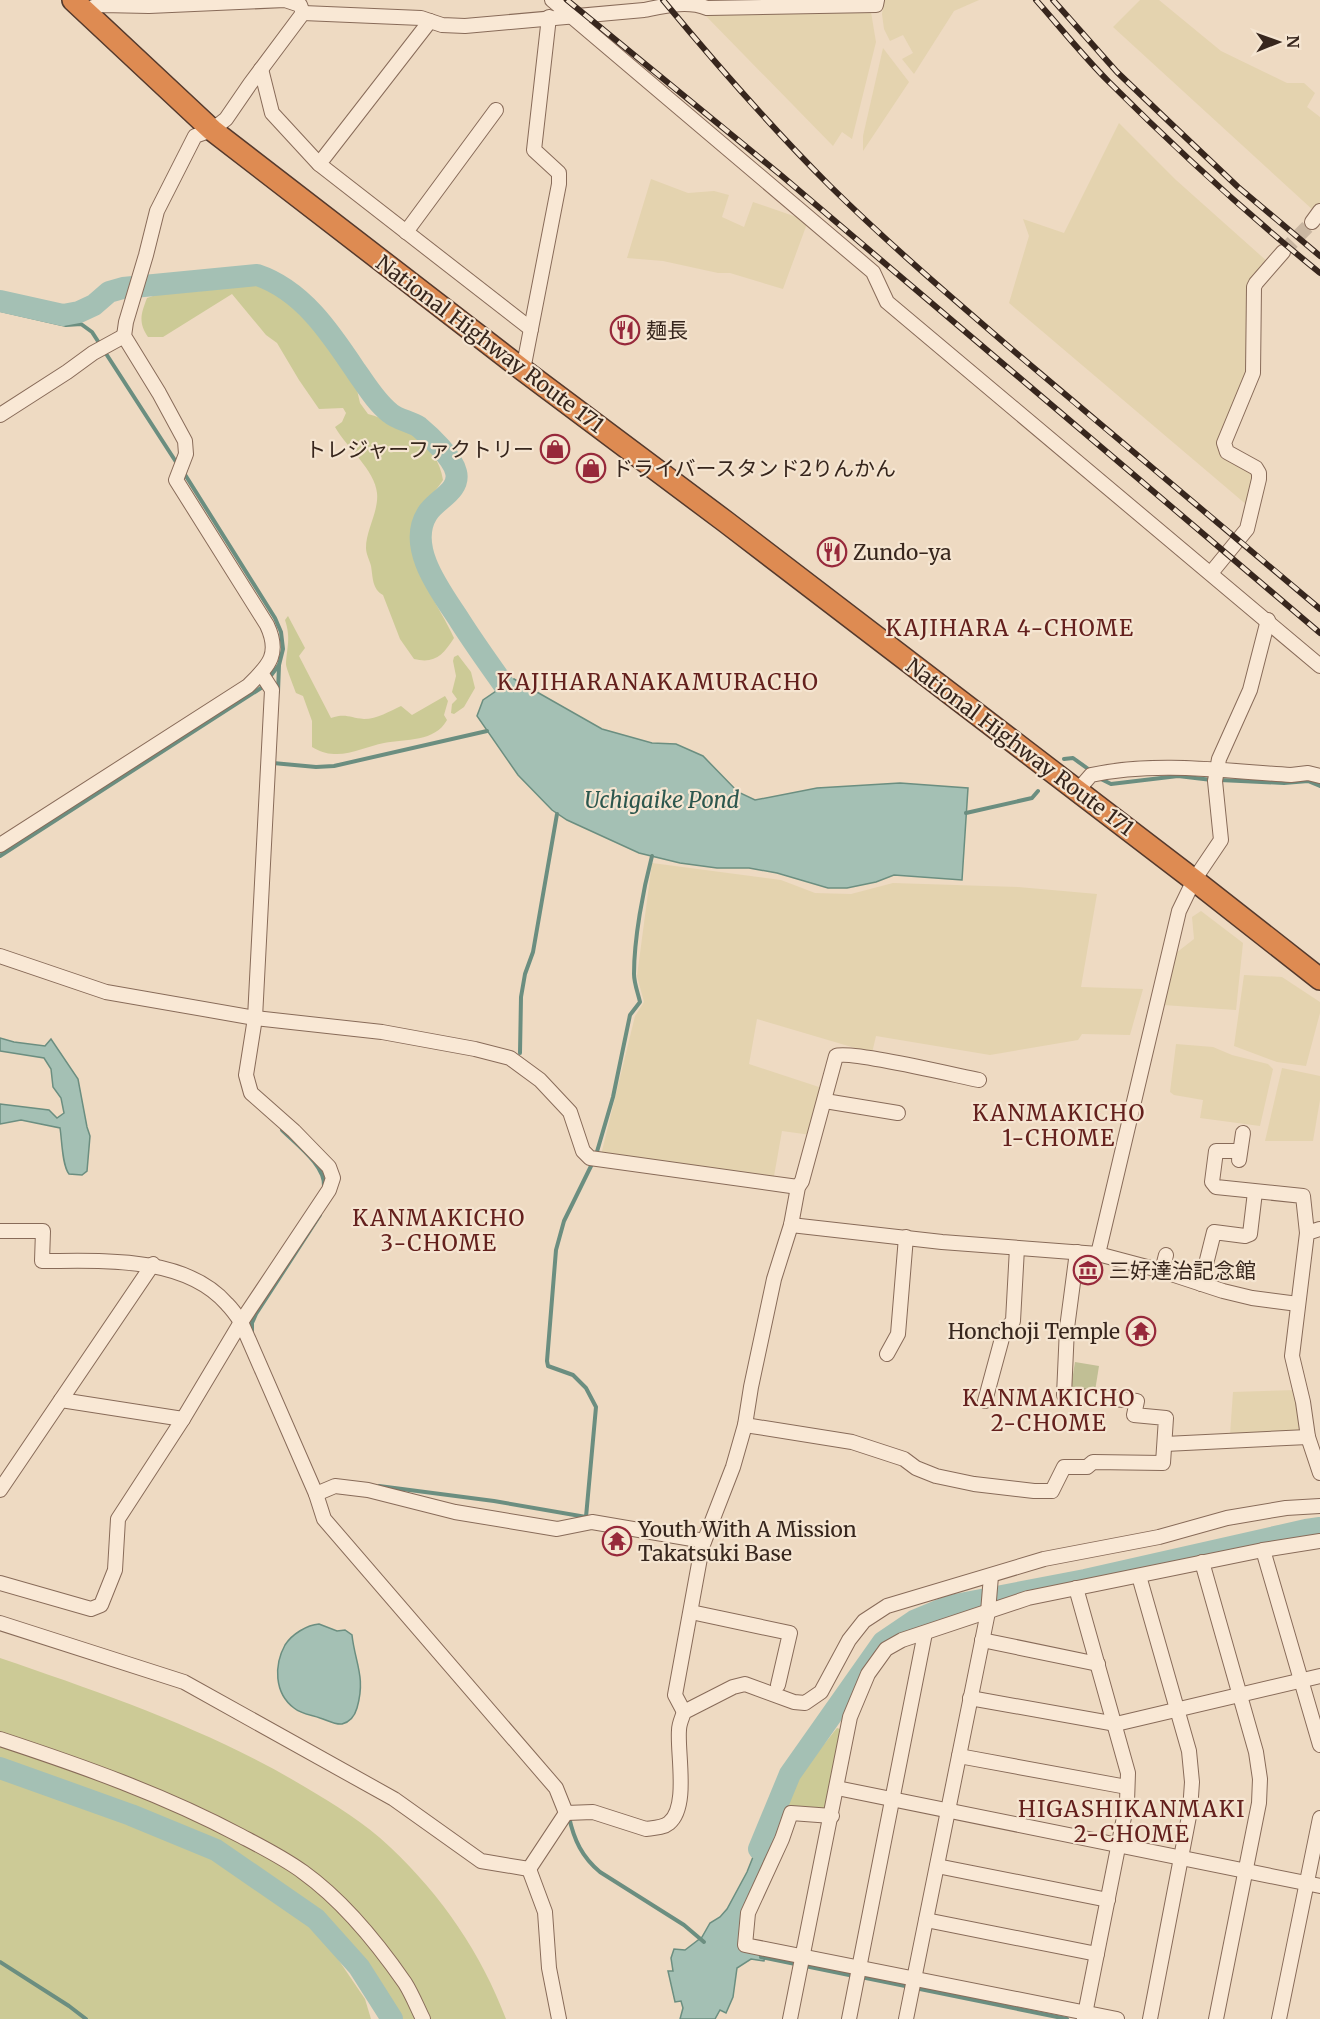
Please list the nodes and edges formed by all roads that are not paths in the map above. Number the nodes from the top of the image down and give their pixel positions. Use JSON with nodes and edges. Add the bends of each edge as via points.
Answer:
{"nodes":[{"id":1,"x":552,"y":0,"type":"edge"},
{"id":2,"x":877,"y":0,"type":"edge"},
{"id":3,"x":698,"y":3,"type":"edge"},
{"id":4,"x":80,"y":7,"type":"edge"},
{"id":5,"x":303,"y":13,"type":"junction"},
{"id":6,"x":572,"y":16,"type":"junction"},
{"id":7,"x":549,"y":17,"type":"junction"},
{"id":8,"x":430,"y":21,"type":"junction"},
{"id":9,"x":261,"y":69,"type":"junction"},
{"id":10,"x":496,"y":110,"type":"dead end"},
{"id":11,"x":212,"y":130,"type":"junction"},
{"id":12,"x":319,"y":164,"type":"junction"},
{"id":13,"x":406,"y":232,"type":"junction"},
{"id":14,"x":1283,"y":252,"type":"tunnel mouth"},
{"id":15,"x":531,"y":329,"type":"junction"},
{"id":16,"x":124,"y":336,"type":"junction"},
{"id":17,"x":523,"y":370,"type":"junction"},
{"id":18,"x":0,"y":415,"type":"edge"},
{"id":19,"x":1211,"y":573,"type":"junction"},
{"id":20,"x":1268,"y":620,"type":"junction"},
{"id":21,"x":1320,"y":666,"type":"edge"},
{"id":22,"x":261,"y":674,"type":"junction"},
{"id":23,"x":1216,"y":770,"type":"junction"},
{"id":24,"x":1320,"y":776,"type":"edge"},
{"id":25,"x":1090,"y":780,"type":"junction"},
{"id":26,"x":0,"y":845,"type":"edge"},
{"id":27,"x":1194,"y":880,"type":"junction"},
{"id":28,"x":0,"y":956,"type":"edge"},
{"id":29,"x":1320,"y":979,"type":"edge"},
{"id":30,"x":255,"y":1018,"type":"junction"},
{"id":31,"x":980,"y":1080,"type":"dead end"},
{"id":32,"x":825,"y":1101,"type":"junction"},
{"id":33,"x":898,"y":1113,"type":"dead end"},
{"id":34,"x":1243,"y":1133,"type":"dead end"},
{"id":35,"x":798,"y":1187,"type":"junction"},
{"id":36,"x":1256,"y":1192,"type":"junction"},
{"id":37,"x":790,"y":1225,"type":"junction"},
{"id":38,"x":0,"y":1231,"type":"edge"},
{"id":39,"x":1313,"y":1231,"type":"edge"},
{"id":40,"x":906,"y":1237,"type":"junction"},
{"id":41,"x":1017,"y":1248,"type":"junction"},
{"id":42,"x":1077,"y":1252,"type":"junction"},
{"id":43,"x":1098,"y":1254,"type":"junction"},
{"id":44,"x":1166,"y":1255,"type":"dead end"},
{"id":45,"x":153,"y":1264,"type":"junction"},
{"id":46,"x":1161,"y":1271,"type":"junction"},
{"id":47,"x":1201,"y":1284,"type":"junction"},
{"id":48,"x":1298,"y":1304,"type":"junction"},
{"id":49,"x":241,"y":1322,"type":"junction"},
{"id":50,"x":887,"y":1354,"type":"dead end"},
{"id":51,"x":61,"y":1400,"type":"junction"},
{"id":52,"x":985,"y":1401,"type":"dead end"},
{"id":53,"x":183,"y":1419,"type":"junction"},
{"id":54,"x":745,"y":1425,"type":"junction"},
{"id":55,"x":1308,"y":1437,"type":"junction"},
{"id":56,"x":1165,"y":1444,"type":"junction"},
{"id":57,"x":1320,"y":1473,"type":"edge"},
{"id":58,"x":0,"y":1490,"type":"edge"},
{"id":59,"x":316,"y":1494,"type":"junction"},
{"id":60,"x":1320,"y":1506,"type":"edge"},
{"id":61,"x":704,"y":1541,"type":"junction"},
{"id":62,"x":1320,"y":1541,"type":"edge"},
{"id":63,"x":1263,"y":1550,"type":"junction"},
{"id":64,"x":1202,"y":1562,"type":"junction"},
{"id":65,"x":991,"y":1576,"type":"junction"},
{"id":66,"x":1139,"y":1576,"type":"junction"},
{"id":67,"x":0,"y":1583,"type":"edge"},
{"id":68,"x":1076,"y":1588,"type":"junction"},
{"id":69,"x":691,"y":1611,"type":"junction"},
{"id":70,"x":988,"y":1612,"type":"junction"},
{"id":71,"x":0,"y":1623,"type":"edge"},
{"id":72,"x":925,"y":1633,"type":"junction"},
{"id":73,"x":982,"y":1640,"type":"junction"},
{"id":74,"x":1098,"y":1664,"type":"junction"},
{"id":75,"x":1320,"y":1676,"type":"edge"},
{"id":76,"x":1302,"y":1681,"type":"junction"},
{"id":77,"x":778,"y":1685,"type":"dead end"},
{"id":78,"x":1240,"y":1695,"type":"junction"},
{"id":79,"x":970,"y":1698,"type":"junction"},
{"id":80,"x":1177,"y":1710,"type":"junction"},
{"id":81,"x":684,"y":1712,"type":"junction"},
{"id":82,"x":1116,"y":1724,"type":"junction"},
{"id":83,"x":0,"y":1739,"type":"edge"},
{"id":84,"x":1320,"y":1745,"type":"edge"},
{"id":85,"x":959,"y":1756,"type":"junction"},
{"id":86,"x":1127,"y":1787,"type":"junction"},
{"id":87,"x":837,"y":1788,"type":"junction"},
{"id":88,"x":893,"y":1799,"type":"junction"},
{"id":89,"x":948,"y":1810,"type":"junction"},
{"id":90,"x":566,"y":1813,"type":"junction"},
{"id":91,"x":832,"y":1816,"type":"junction"},
{"id":92,"x":1320,"y":1818,"type":"edge"},
{"id":93,"x":1119,"y":1845,"type":"junction"},
{"id":94,"x":1181,"y":1858,"type":"junction"},
{"id":95,"x":937,"y":1866,"type":"junction"},
{"id":96,"x":529,"y":1869,"type":"junction"},
{"id":97,"x":1246,"y":1871,"type":"junction"},
{"id":98,"x":1314,"y":1885,"type":"edge"},
{"id":99,"x":1108,"y":1900,"type":"junction"},
{"id":100,"x":926,"y":1920,"type":"junction"},
{"id":101,"x":1097,"y":1954,"type":"junction"},
{"id":102,"x":802,"y":1957,"type":"junction"},
{"id":103,"x":859,"y":1969,"type":"junction"},
{"id":104,"x":914,"y":1980,"type":"junction"},
{"id":105,"x":1085,"y":2016,"type":"edge"},
{"id":106,"x":423,"y":2019,"type":"edge"},
{"id":107,"x":560,"y":2019,"type":"edge"},
{"id":108,"x":790,"y":2019,"type":"edge"},
{"id":109,"x":849,"y":2019,"type":"edge"},
{"id":110,"x":906,"y":2019,"type":"edge"},
{"id":111,"x":1117,"y":2019,"type":"edge"},
{"id":112,"x":1150,"y":2019,"type":"edge"},
{"id":113,"x":1216,"y":2019,"type":"edge"},
{"id":114,"x":1279,"y":2019,"type":"edge"}],
"edges":[{"from":1,"to":6,"type":"street"},
{"from":2,"to":3,"type":"street","via":[[876,5],[706,8]]},
{"from":3,"to":6,"type":"street"},
{"from":4,"to":5,"type":"street","via":[[285,0],[300,5]]},
{"from":4,"to":11,"type":"highway","name":"National Highway Route 171"},
{"from":5,"to":8,"type":"street"},
{"from":5,"to":9,"type":"street"},
{"from":6,"to":7,"type":"street"},
{"from":6,"to":19,"type":"street","via":[[873,272],[887,302]]},
{"from":7,"to":8,"type":"street","via":[[465,26]]},
{"from":7,"to":15,"type":"street","via":[[534,150],[559,173],[559,184]]},
{"from":8,"to":12,"type":"street"},
{"from":9,"to":11,"type":"street","via":[[226,119]]},
{"from":9,"to":12,"type":"street","via":[[272,112]]},
{"from":10,"to":13,"type":"street"},
{"from":11,"to":16,"type":"street","via":[[195,136],[157,211]]},
{"from":11,"to":17,"type":"highway","name":"National Highway Route 171"},
{"from":12,"to":13,"type":"street"},
{"from":13,"to":15,"type":"street"},
{"from":14,"to":19,"type":"street","via":[[1254,287],[1253,373],[1224,442],[1227,452],[1259,473],[1251,514],[1247,529]]},
{"from":15,"to":17,"type":"street"},
{"from":16,"to":18,"type":"street"},
{"from":16,"to":22,"type":"street","via":[[186,441],[186,454],[176,480],[271,634],[274,652]]},
{"from":17,"to":25,"type":"highway","name":"National Highway Route 171","via":[[726,522]]},
{"from":19,"to":20,"type":"street"},
{"from":20,"to":21,"type":"street"},
{"from":20,"to":23,"type":"street","via":[[1250,690]]},
{"from":22,"to":26,"type":"street"},
{"from":22,"to":30,"type":"street","via":[[272,690]]},
{"from":23,"to":24,"type":"street"},
{"from":23,"to":25,"type":"street","via":[[1180,768]]},
{"from":23,"to":27,"type":"street","via":[[1221,840]]},
{"from":25,"to":27,"type":"highway","name":"National Highway Route 171"},
{"from":27,"to":29,"type":"highway","name":"National Highway Route 171"},
{"from":27,"to":43,"type":"street","via":[[1179,911]]},
{"from":28,"to":30,"type":"street","via":[[106,992]]},
{"from":30,"to":35,"type":"street","via":[[382,1032],[510,1058],[540,1080],[570,1112],[583,1150],[590,1158]]},
{"from":30,"to":49,"type":"street","via":[[246,1075],[251,1093],[329,1167],[333,1178]]},
{"from":31,"to":32,"type":"street","via":[[841,1053],[836,1056]]},
{"from":32,"to":33,"type":"street"},
{"from":32,"to":35,"type":"street"},
{"from":34,"to":36,"type":"street","via":[[1239,1156],[1216,1151],[1212,1182],[1216,1187]]},
{"from":35,"to":37,"type":"street"},
{"from":36,"to":39,"type":"street","via":[[1303,1196]]},
{"from":36,"to":47,"type":"street","via":[[1250,1234],[1214,1232]]},
{"from":37,"to":40,"type":"street"},
{"from":37,"to":54,"type":"street","via":[[774,1279]]},
{"from":38,"to":45,"type":"street","via":[[43,1231],[42,1261]]},
{"from":39,"to":48,"type":"street"},
{"from":40,"to":41,"type":"street"},
{"from":40,"to":50,"type":"street","via":[[898,1334]]},
{"from":41,"to":42,"type":"street"},
{"from":41,"to":52,"type":"street","via":[[1013,1321],[1004,1331]]},
{"from":42,"to":43,"type":"street"},
{"from":42,"to":56,"type":"street","via":[[1067,1328],[1064,1395],[1137,1401],[1134,1415],[1166,1418]]},
{"from":43,"to":46,"type":"street"},
{"from":44,"to":46,"type":"street"},
{"from":45,"to":49,"type":"street","via":[[208,1287]]},
{"from":45,"to":51,"type":"street"},
{"from":46,"to":47,"type":"street"},
{"from":47,"to":48,"type":"street","via":[[1252,1298]]},
{"from":48,"to":55,"type":"street","via":[[1292,1356]]},
{"from":49,"to":53,"type":"street"},
{"from":49,"to":59,"type":"street"},
{"from":51,"to":53,"type":"street"},
{"from":51,"to":58,"type":"street"},
{"from":53,"to":67,"type":"street","via":[[118,1520],[115,1570],[101,1605],[91,1609]]},
{"from":54,"to":56,"type":"street","via":[[852,1442],[904,1459],[936,1476],[1034,1491],[1052,1491],[1065,1467],[1087,1467],[1093,1462],[1163,1463]]},
{"from":54,"to":61,"type":"street"},
{"from":55,"to":56,"type":"street"},
{"from":55,"to":57,"type":"street"},
{"from":59,"to":61,"type":"street","via":[[335,1486],[557,1529],[592,1522]]},
{"from":59,"to":90,"type":"street","via":[[324,1519],[556,1788]]},
{"from":60,"to":65,"type":"street","via":[[1227,1518],[1159,1537],[1044,1559]]},
{"from":61,"to":69,"type":"street"},
{"from":62,"to":63,"type":"street"},
{"from":63,"to":64,"type":"street"},
{"from":63,"to":76,"type":"street"},
{"from":64,"to":66,"type":"street"},
{"from":64,"to":78,"type":"street"},
{"from":65,"to":70,"type":"street"},
{"from":65,"to":81,"type":"street","via":[[887,1606],[864,1620],[821,1692],[805,1703],[745,1684]]},
{"from":66,"to":68,"type":"street"},
{"from":66,"to":80,"type":"street"},
{"from":68,"to":70,"type":"street"},
{"from":68,"to":74,"type":"street"},
{"from":69,"to":77,"type":"street","via":[[790,1634]]},
{"from":69,"to":81,"type":"street","via":[[675,1695]]},
{"from":70,"to":72,"type":"street"},
{"from":70,"to":73,"type":"street"},
{"from":71,"to":96,"type":"street","via":[[184,1682],[394,1799],[481,1861]]},
{"from":72,"to":87,"type":"street","via":[[886,1649],[868,1674],[850,1717]]},
{"from":72,"to":88,"type":"street"},
{"from":73,"to":74,"type":"street"},
{"from":73,"to":79,"type":"street"},
{"from":74,"to":82,"type":"street"},
{"from":75,"to":76,"type":"street"},
{"from":76,"to":78,"type":"street"},
{"from":76,"to":84,"type":"street"},
{"from":78,"to":80,"type":"street"},
{"from":78,"to":97,"type":"street","via":[[1260,1779]]},
{"from":79,"to":82,"type":"street"},
{"from":79,"to":85,"type":"street"},
{"from":80,"to":82,"type":"street"},
{"from":80,"to":94,"type":"street","via":[[1189,1751],[1192,1782]]},
{"from":81,"to":90,"type":"street","via":[[679,1728],[680,1798],[675,1816],[668,1824],[646,1828],[593,1812]]},
{"from":82,"to":86,"type":"street","via":[[1128,1773]]},
{"from":83,"to":106,"type":"street","via":[[84,1767],[198,1813],[304,1873],[335,1899],[377,1946],[406,1984]]},
{"from":85,"to":86,"type":"street"},
{"from":85,"to":89,"type":"street"},
{"from":86,"to":93,"type":"street"},
{"from":87,"to":88,"type":"street"},
{"from":87,"to":91,"type":"street"},
{"from":88,"to":89,"type":"street"},
{"from":88,"to":103,"type":"street"},
{"from":89,"to":93,"type":"street"},
{"from":89,"to":95,"type":"street"},
{"from":90,"to":96,"type":"street"},
{"from":91,"to":102,"type":"street"},
{"from":91,"to":102,"type":"street","via":[[791,1813],[748,1913],[745,1945]]},
{"from":92,"to":98,"type":"street"},
{"from":93,"to":94,"type":"street"},
{"from":93,"to":99,"type":"street"},
{"from":94,"to":97,"type":"street"},
{"from":94,"to":112,"type":"street"},
{"from":95,"to":99,"type":"street"},
{"from":95,"to":100,"type":"street"},
{"from":96,"to":107,"type":"street","via":[[545,1912],[549,1968]]},
{"from":97,"to":98,"type":"street"},
{"from":97,"to":113,"type":"street"},
{"from":98,"to":114,"type":"street"},
{"from":99,"to":101,"type":"street"},
{"from":100,"to":101,"type":"street"},
{"from":100,"to":104,"type":"street"},
{"from":101,"to":105,"type":"street"},
{"from":102,"to":103,"type":"street"},
{"from":102,"to":108,"type":"street"},
{"from":103,"to":104,"type":"street"},
{"from":103,"to":109,"type":"street"},
{"from":104,"to":105,"type":"street"},
{"from":104,"to":110,"type":"street"},
{"from":105,"to":111,"type":"street"}]}
